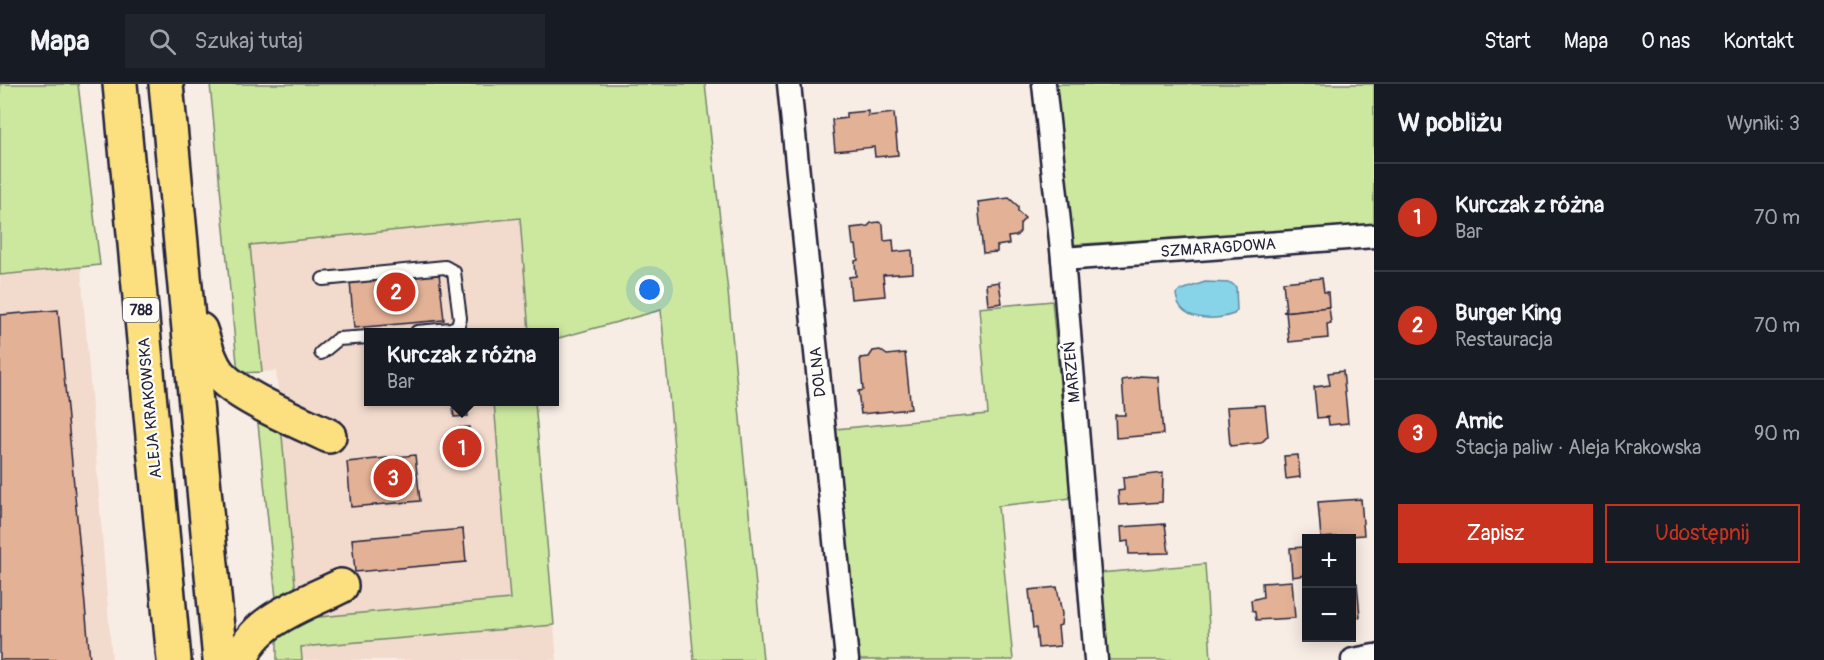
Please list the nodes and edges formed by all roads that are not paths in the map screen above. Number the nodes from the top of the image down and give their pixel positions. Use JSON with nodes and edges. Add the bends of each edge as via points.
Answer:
{"nodes":[{"id":1,"x":120,"y":84,"type":"edge"},
{"id":2,"x":166,"y":84,"type":"edge"},
{"id":3,"x":789,"y":84,"type":"edge"},
{"id":4,"x":1044,"y":84,"type":"edge"},
{"id":5,"x":1374,"y":236,"type":"edge"},
{"id":6,"x":1063,"y":259,"type":"junction"},
{"id":7,"x":323,"y":279,"type":"dead end"},
{"id":8,"x":185,"y":288,"type":"junction"},
{"id":9,"x":453,"y":328,"type":"edge"},
{"id":10,"x":364,"y":337,"type":"edge"},
{"id":11,"x":321,"y":352,"type":"dead end"},
{"id":12,"x":328,"y":436,"type":"dead end"},
{"id":13,"x":341,"y":586,"type":"dead end"},
{"id":14,"x":1374,"y":656,"type":"edge"},
{"id":15,"x":174,"y":660,"type":"edge"},
{"id":16,"x":219,"y":660,"type":"edge"},
{"id":17,"x":242,"y":660,"type":"edge"},
{"id":18,"x":847,"y":660,"type":"edge"},
{"id":19,"x":1096,"y":660,"type":"edge"},
{"id":20,"x":1353,"y":660,"type":"edge"}],
"edges":[{"from":1,"to":15,"type":"main road","name":"ALEJA KRAKOWSKA","number":"788"},
{"from":2,"to":8,"type":"main road"},
{"from":3,"to":18,"type":"street","name":"DOLNA"},
{"from":4,"to":6,"type":"street","name":"MARZEŃ"},
{"from":5,"to":6,"type":"street","name":"SZMARAGDOWA"},
{"from":6,"to":19,"type":"street","name":"MARZEŃ"},
{"from":7,"to":9,"type":"lane","via":[[445,267],[454,272],[456,282],[460,318]]},
{"from":8,"to":12,"type":"main road","via":[[211,361],[223,379],[249,397]]},
{"from":8,"to":16,"type":"main road"},
{"from":10,"to":11,"type":"lane","via":[[338,339]]},
{"from":13,"to":17,"type":"main road","via":[[256,632]]},
{"from":14,"to":20,"type":"street"}]}
